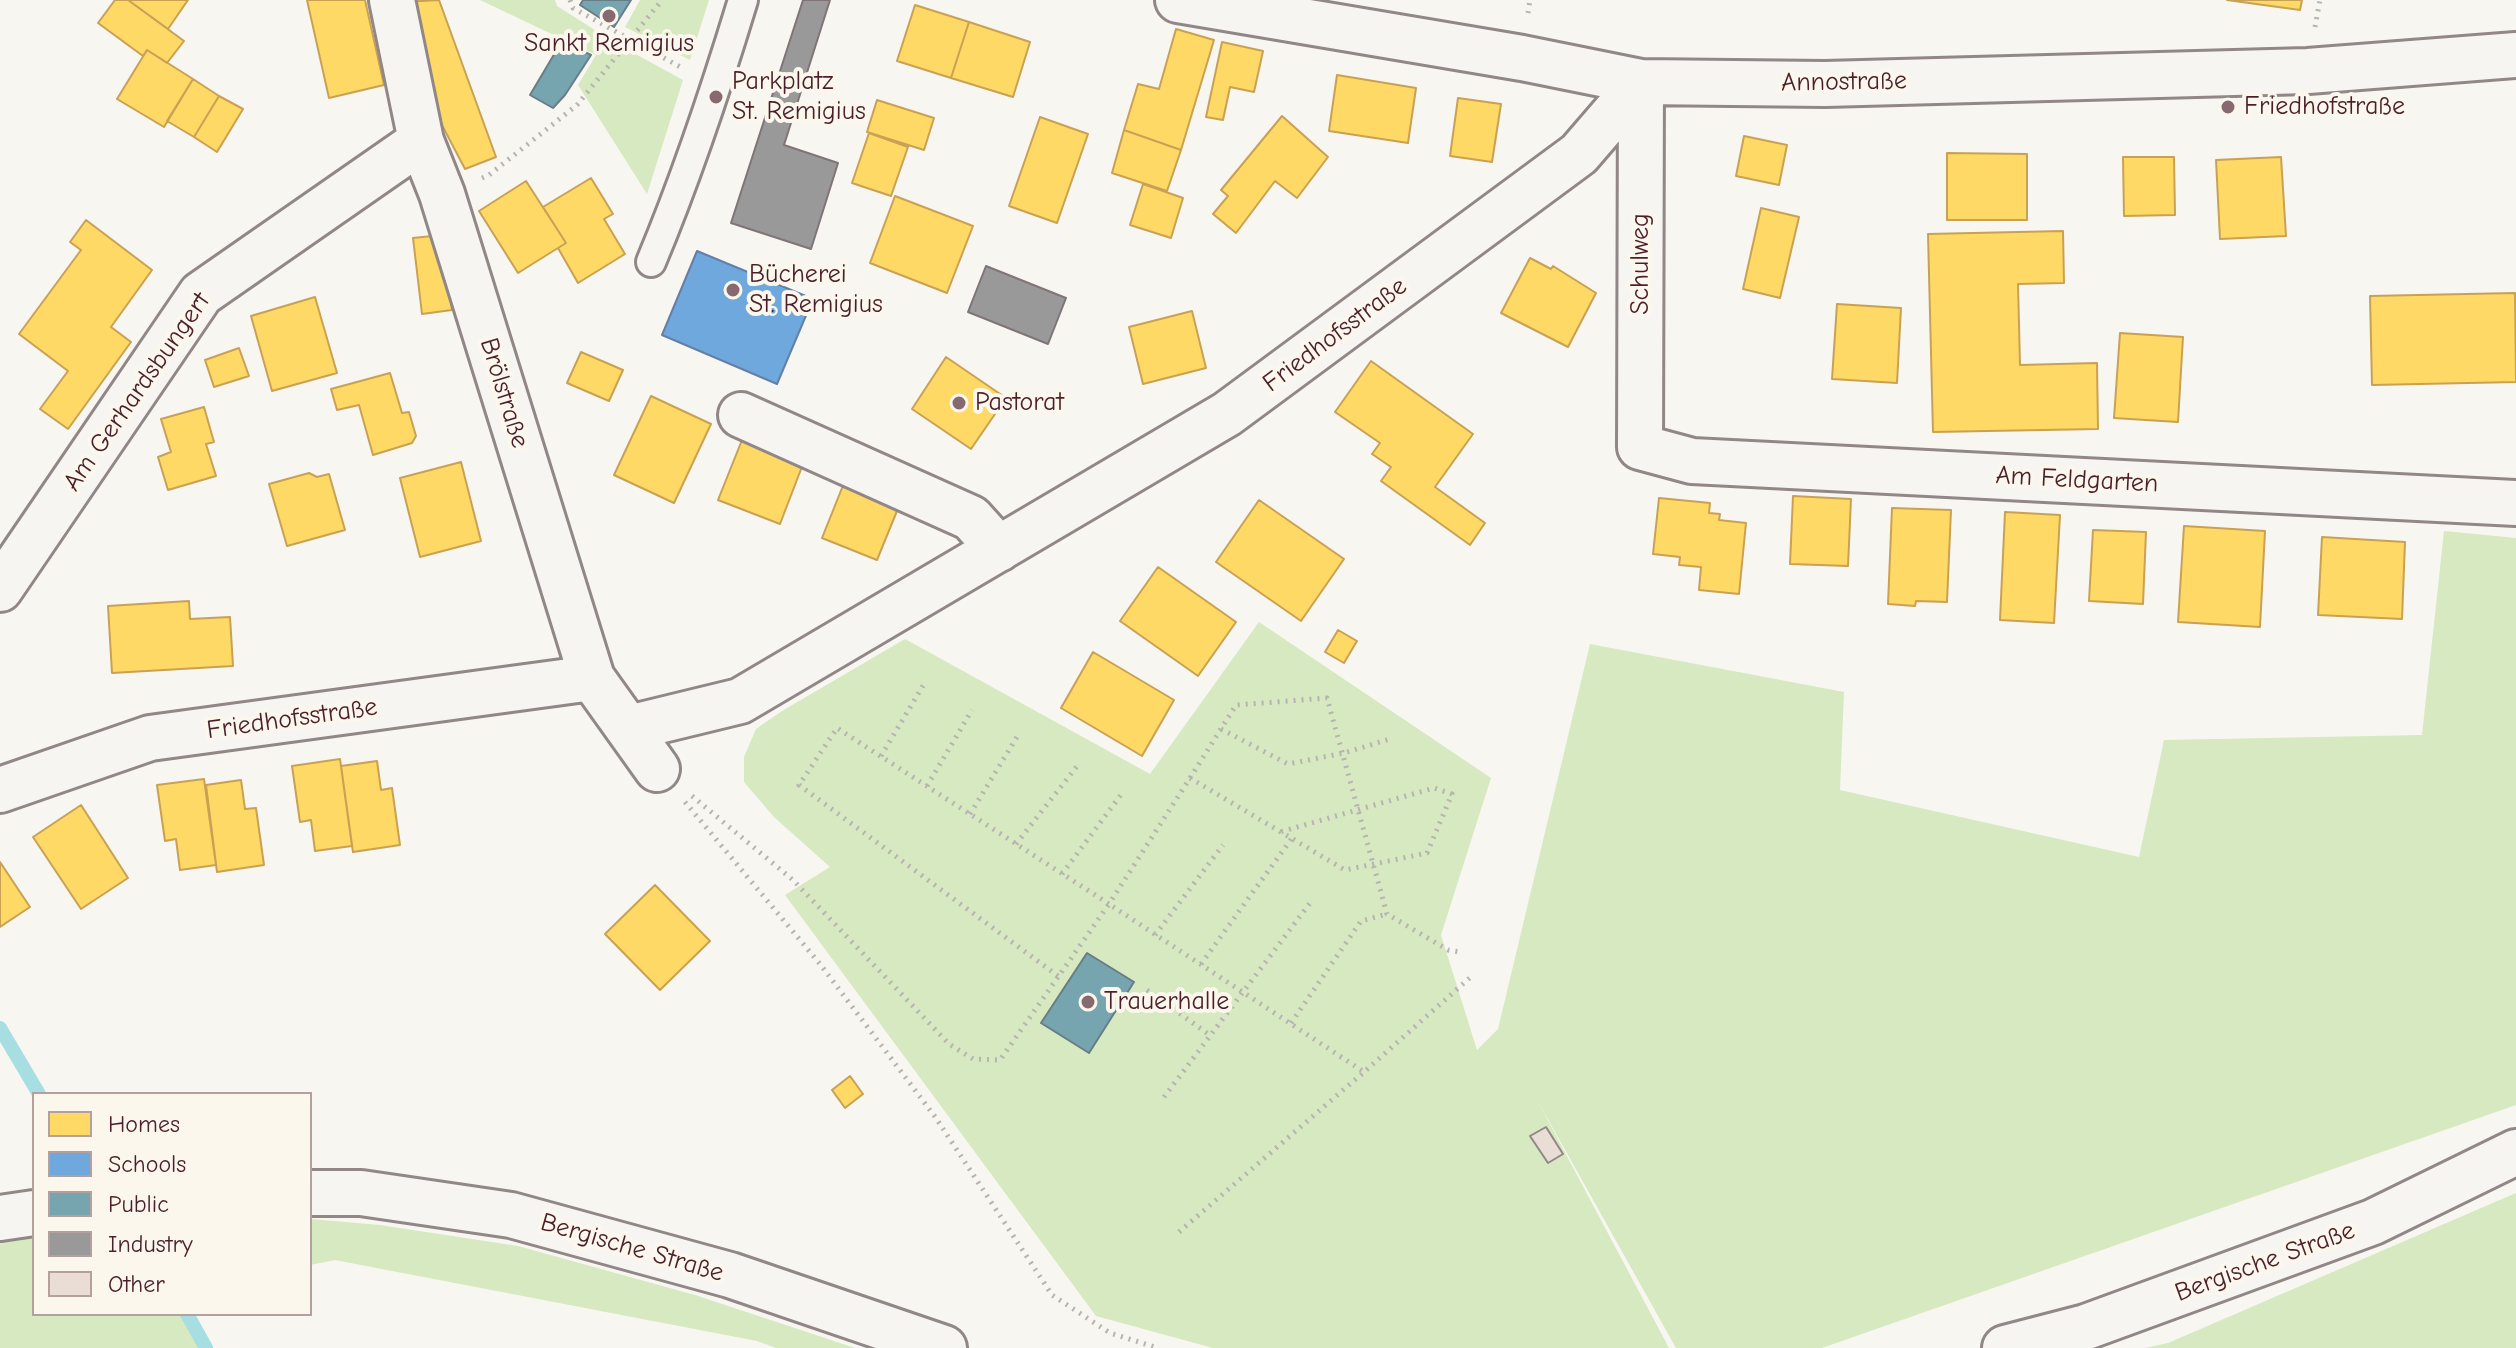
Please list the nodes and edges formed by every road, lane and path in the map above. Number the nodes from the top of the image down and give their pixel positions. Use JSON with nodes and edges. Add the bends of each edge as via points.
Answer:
{"nodes":[{"id":1,"x":392,"y":0,"type":"edge"},
{"id":2,"x":570,"y":0,"type":"edge"},
{"id":3,"x":662,"y":0,"type":"edge"},
{"id":4,"x":743,"y":0,"type":"edge"},
{"id":5,"x":1191,"y":2,"type":"edge"},
{"id":6,"x":629,"y":40,"type":"junction"},
{"id":7,"x":2516,"y":55,"type":"edge"},
{"id":8,"x":1641,"y":82,"type":"junction"},
{"id":9,"x":717,"y":85,"type":"junction"},
{"id":10,"x":421,"y":141,"type":"junction"},
{"id":11,"x":442,"y":194,"type":"junction"},
{"id":12,"x":651,"y":262,"type":"dead end"},
{"id":13,"x":741,"y":415,"type":"dead end"},
{"id":14,"x":1640,"y":447,"type":"joint"},
{"id":15,"x":2516,"y":503,"type":"edge"},
{"id":16,"x":999,"y":549,"type":"junction"},
{"id":17,"x":0,"y":589,"type":"edge"},
{"id":18,"x":592,"y":678,"type":"junction"},
{"id":19,"x":924,"y":684,"type":"dead end"},
{"id":20,"x":972,"y":710,"type":"dead end"},
{"id":21,"x":629,"y":728,"type":"junction"},
{"id":22,"x":1221,"y":729,"type":"junction"},
{"id":23,"x":1020,"y":732,"type":"dead end"},
{"id":24,"x":1390,"y":739,"type":"dead end"},
{"id":25,"x":1344,"y":753,"type":"junction"},
{"id":26,"x":881,"y":756,"type":"junction"},
{"id":27,"x":1078,"y":765,"type":"dead end"},
{"id":28,"x":657,"y":769,"type":"joint"},
{"id":29,"x":1190,"y":778,"type":"junction"},
{"id":30,"x":927,"y":786,"type":"junction"},
{"id":31,"x":0,"y":790,"type":"edge"},
{"id":32,"x":1123,"y":792,"type":"dead end"},
{"id":33,"x":695,"y":798,"type":"dead end"},
{"id":34,"x":1359,"y":809,"type":"junction"},
{"id":35,"x":970,"y":814,"type":"junction"},
{"id":36,"x":1280,"y":832,"type":"junction"},
{"id":37,"x":1292,"y":838,"type":"junction"},
{"id":38,"x":1016,"y":844,"type":"junction"},
{"id":39,"x":1223,"y":845,"type":"dead end"},
{"id":40,"x":1373,"y":864,"type":"junction"},
{"id":41,"x":1062,"y":874,"type":"junction"},
{"id":42,"x":1310,"y":903,"type":"dead end"},
{"id":43,"x":1109,"y":904,"type":"junction"},
{"id":44,"x":1387,"y":914,"type":"junction"},
{"id":45,"x":1155,"y":935,"type":"junction"},
{"id":46,"x":1460,"y":952,"type":"dead end"},
{"id":47,"x":1201,"y":964,"type":"junction"},
{"id":48,"x":1473,"y":975,"type":"dead end"},
{"id":49,"x":1058,"y":976,"type":"junction"},
{"id":50,"x":1147,"y":990,"type":"dead end"},
{"id":51,"x":1244,"y":992,"type":"junction"},
{"id":52,"x":1291,"y":1023,"type":"junction"},
{"id":53,"x":1211,"y":1036,"type":"junction"},
{"id":54,"x":1364,"y":1072,"type":"junction"},
{"id":55,"x":1164,"y":1097,"type":"dead end"},
{"id":56,"x":2516,"y":1152,"type":"edge"},
{"id":57,"x":312,"y":1193,"type":"edge"},
{"id":58,"x":32,"y":1213,"type":"edge"},
{"id":59,"x":0,"y":1218,"type":"edge"},
{"id":60,"x":1179,"y":1232,"type":"dead end"},
{"id":61,"x":944,"y":1348,"type":"edge"},
{"id":62,"x":1158,"y":1348,"type":"edge"},
{"id":63,"x":2005,"y":1348,"type":"edge"}],
"edges":[{"from":1,"to":10,"type":"street","name":"Brölstraße"},
{"from":2,"to":6,"type":"path","via":[[573,8]]},
{"from":3,"to":6,"type":"path"},
{"from":4,"to":9,"type":"lane"},
{"from":5,"to":8,"type":"street","name":"Annostraße"},
{"from":6,"to":9,"type":"path"},
{"from":6,"to":11,"type":"path","via":[[577,105],[489,175]]},
{"from":7,"to":8,"type":"street","name":"Annostraße","via":[[2308,71],[1825,84]]},
{"from":8,"to":14,"type":"street","name":"Schulweg"},
{"from":8,"to":16,"type":"street","name":"Friedhofsstraße","via":[[1579,154],[1227,414]]},
{"from":9,"to":12,"type":"lane"},
{"from":10,"to":11,"type":"street","name":"Brölstraße"},
{"from":10,"to":17,"type":"street","name":"Am Gerhardsbungert","via":[[201,294]]},
{"from":11,"to":18,"type":"street","name":"Brölstraße"},
{"from":13,"to":16,"type":"street","via":[[971,518]]},
{"from":14,"to":15,"type":"street","name":"Am Feldgarten","via":[[1692,461]]},
{"from":16,"to":21,"type":"street","name":"Friedhofsstraße","via":[[740,701]]},
{"from":18,"to":21,"type":"street","name":"Brölstraße"},
{"from":18,"to":31,"type":"street","name":"Friedhofsstraße","via":[[150,738]]},
{"from":19,"to":26,"type":"path"},
{"from":20,"to":30,"type":"path"},
{"from":21,"to":28,"type":"street","name":"Brölstraße"},
{"from":22,"to":25,"type":"path","via":[[1288,764]]},
{"from":22,"to":25,"type":"path","via":[[1236,705],[1327,698]]},
{"from":22,"to":29,"type":"path"},
{"from":23,"to":35,"type":"path"},
{"from":24,"to":25,"type":"path"},
{"from":25,"to":34,"type":"path"},
{"from":26,"to":30,"type":"path"},
{"from":26,"to":49,"type":"path","via":[[837,728],[799,785]]},
{"from":27,"to":38,"type":"path"},
{"from":28,"to":62,"type":"path","via":[[820,964],[936,1118],[1052,1295],[1110,1333]]},
{"from":29,"to":36,"type":"path"},
{"from":29,"to":43,"type":"path"},
{"from":30,"to":35,"type":"path"},
{"from":32,"to":41,"type":"path"},
{"from":33,"to":49,"type":"path","via":[[793,880],[949,1044],[973,1059],[1000,1060]]},
{"from":34,"to":36,"type":"path"},
{"from":34,"to":40,"type":"path"},
{"from":34,"to":40,"type":"path","via":[[1434,788],[1452,794],[1427,853]]},
{"from":35,"to":38,"type":"path"},
{"from":36,"to":37,"type":"path"},
{"from":37,"to":40,"type":"path","via":[[1345,870]]},
{"from":37,"to":47,"type":"path"},
{"from":38,"to":41,"type":"path"},
{"from":39,"to":45,"type":"path"},
{"from":40,"to":44,"type":"path"},
{"from":41,"to":43,"type":"path"},
{"from":42,"to":51,"type":"path"},
{"from":43,"to":45,"type":"path"},
{"from":43,"to":49,"type":"path"},
{"from":44,"to":46,"type":"path"},
{"from":44,"to":52,"type":"path","via":[[1361,921]]},
{"from":45,"to":47,"type":"path"},
{"from":47,"to":51,"type":"path"},
{"from":48,"to":54,"type":"path"},
{"from":50,"to":53,"type":"path"},
{"from":51,"to":52,"type":"path"},
{"from":51,"to":53,"type":"path"},
{"from":52,"to":54,"type":"path"},
{"from":53,"to":55,"type":"path"},
{"from":54,"to":60,"type":"path"},
{"from":56,"to":63,"type":"street","name":"Bergische Straße","via":[[2373,1222],[2086,1327]]},
{"from":57,"to":61,"type":"street","name":"Bergische Straße","via":[[361,1193],[511,1215],[730,1275]]},
{"from":58,"to":59,"type":"street"}]}
